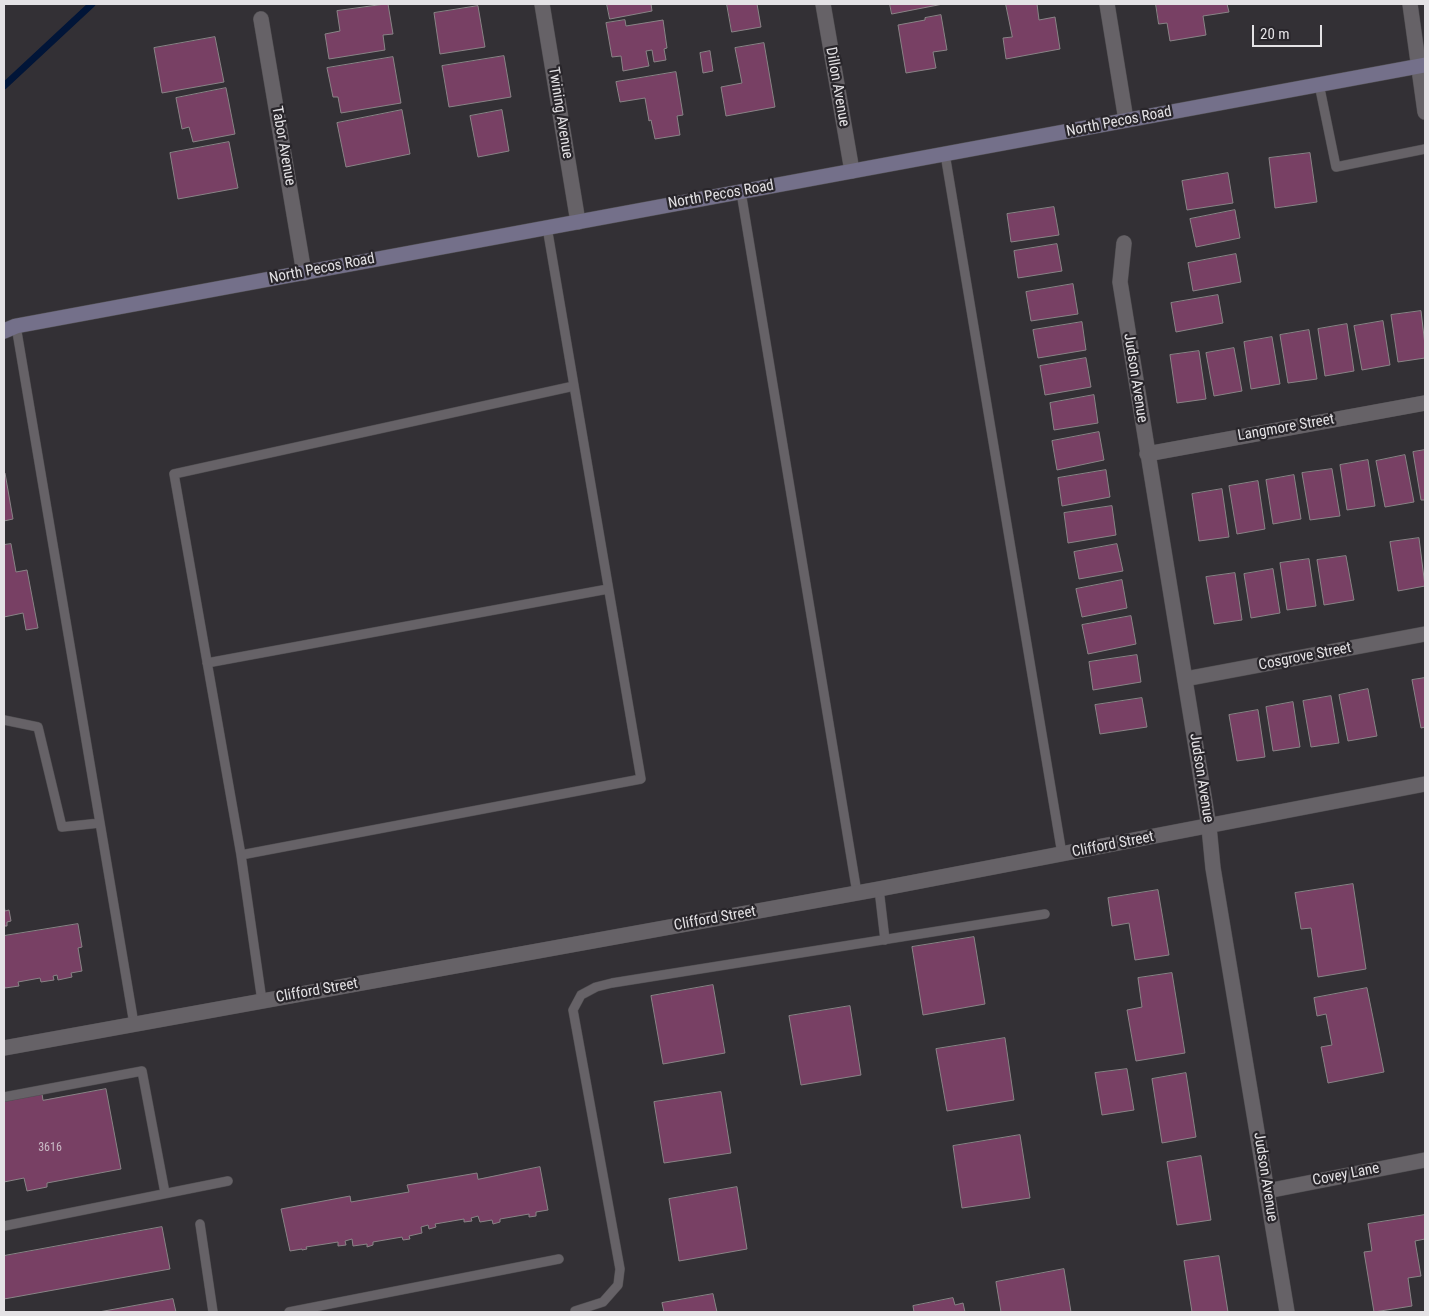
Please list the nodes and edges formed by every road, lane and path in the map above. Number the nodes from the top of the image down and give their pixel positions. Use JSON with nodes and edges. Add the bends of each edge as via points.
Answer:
{"nodes":[{"id":1,"x":542,"y":4,"type":"edge"},
{"id":2,"x":823,"y":4,"type":"edge"},
{"id":3,"x":1107,"y":4,"type":"edge"},
{"id":4,"x":1410,"y":4,"type":"edge"},
{"id":5,"x":261,"y":19,"type":"dead end"},
{"id":6,"x":1422,"y":65,"type":"edge"},
{"id":7,"x":1319,"y":84,"type":"junction"},
{"id":8,"x":1425,"y":112,"type":"edge"},
{"id":9,"x":1126,"y":120,"type":"junction"},
{"id":10,"x":1425,"y":149,"type":"edge"},
{"id":11,"x":945,"y":154,"type":"junction"},
{"id":12,"x":852,"y":171,"type":"junction"},
{"id":13,"x":741,"y":192,"type":"junction"},
{"id":14,"x":578,"y":222,"type":"junction"},
{"id":15,"x":547,"y":228,"type":"junction"},
{"id":16,"x":1124,"y":243,"type":"dead end"},
{"id":17,"x":304,"y":273,"type":"junction"},
{"id":18,"x":8,"y":328,"type":"edge"},
{"id":19,"x":574,"y":386,"type":"junction"},
{"id":20,"x":1425,"y":402,"type":"edge"},
{"id":21,"x":1148,"y":454,"type":"junction"},
{"id":22,"x":608,"y":590,"type":"junction"},
{"id":23,"x":1425,"y":634,"type":"edge"},
{"id":24,"x":207,"y":663,"type":"junction"},
{"id":25,"x":1185,"y":679,"type":"junction"},
{"id":26,"x":4,"y":720,"type":"edge"},
{"id":27,"x":1425,"y":784,"type":"edge"},
{"id":28,"x":100,"y":823,"type":"junction"},
{"id":29,"x":1209,"y":827,"type":"junction"},
{"id":30,"x":1062,"y":854,"type":"junction"},
{"id":31,"x":241,"y":855,"type":"junction"},
{"id":32,"x":879,"y":889,"type":"junction"},
{"id":33,"x":857,"y":893,"type":"junction"},
{"id":34,"x":1045,"y":914,"type":"dead end"},
{"id":35,"x":885,"y":940,"type":"junction"},
{"id":36,"x":262,"y":1001,"type":"junction"},
{"id":37,"x":134,"y":1024,"type":"junction"},
{"id":38,"x":4,"y":1048,"type":"edge"},
{"id":39,"x":4,"y":1097,"type":"edge"},
{"id":40,"x":1425,"y":1160,"type":"edge"},
{"id":41,"x":228,"y":1180,"type":"dead end"},
{"id":42,"x":1267,"y":1191,"type":"junction"},
{"id":43,"x":165,"y":1193,"type":"junction"},
{"id":44,"x":200,"y":1224,"type":"dead end"},
{"id":45,"x":4,"y":1226,"type":"edge"},
{"id":46,"x":559,"y":1259,"type":"dead end"},
{"id":47,"x":213,"y":1312,"type":"edge"},
{"id":48,"x":289,"y":1312,"type":"edge"},
{"id":49,"x":572,"y":1312,"type":"edge"},
{"id":50,"x":1287,"y":1312,"type":"edge"}],
"edges":[{"from":1,"to":14,"type":"street","name":"Twining Avenue"},
{"from":2,"to":12,"type":"street","name":"Dillon Avenue"},
{"from":3,"to":9,"type":"street"},
{"from":4,"to":6,"type":"street"},
{"from":5,"to":17,"type":"street","name":"Tabor Avenue"},
{"from":6,"to":7,"type":"main road","name":"North Pecos Road"},
{"from":6,"to":8,"type":"street"},
{"from":7,"to":9,"type":"main road","name":"North Pecos Road"},
{"from":7,"to":10,"type":"lane","via":[[1336,167]]},
{"from":9,"to":11,"type":"main road","name":"North Pecos Road"},
{"from":11,"to":12,"type":"main road","name":"North Pecos Road"},
{"from":11,"to":30,"type":"lane"},
{"from":12,"to":13,"type":"main road","name":"North Pecos Road"},
{"from":13,"to":14,"type":"main road","name":"North Pecos Road"},
{"from":13,"to":33,"type":"lane"},
{"from":14,"to":15,"type":"main road","name":"North Pecos Road"},
{"from":15,"to":17,"type":"main road","name":"North Pecos Road"},
{"from":15,"to":19,"type":"lane"},
{"from":16,"to":21,"type":"street","name":"Judson Avenue","via":[[1120,282]]},
{"from":17,"to":18,"type":"main road","name":"North Pecos Road"},
{"from":18,"to":28,"type":"lane"},
{"from":19,"to":22,"type":"lane"},
{"from":19,"to":24,"type":"lane","via":[[174,474]]},
{"from":20,"to":21,"type":"street","name":"Langmore Street"},
{"from":21,"to":25,"type":"street","name":"Judson Avenue"},
{"from":22,"to":24,"type":"lane"},
{"from":22,"to":31,"type":"lane","via":[[641,779]]},
{"from":23,"to":25,"type":"street","name":"Cosgrove Street"},
{"from":24,"to":31,"type":"lane"},
{"from":25,"to":29,"type":"street","name":"Judson Avenue"},
{"from":26,"to":28,"type":"lane","via":[[38,727],[62,827]]},
{"from":27,"to":29,"type":"street","name":"Clifford Street"},
{"from":28,"to":37,"type":"lane"},
{"from":29,"to":30,"type":"street","name":"Clifford Street"},
{"from":29,"to":42,"type":"street","name":"Judson Avenue","via":[[1213,868]]},
{"from":30,"to":32,"type":"street","name":"Clifford Street"},
{"from":31,"to":36,"type":"lane"},
{"from":32,"to":33,"type":"street","name":"Clifford Street"},
{"from":32,"to":35,"type":"lane"},
{"from":33,"to":36,"type":"street","name":"Clifford Street"},
{"from":34,"to":35,"type":"lane"},
{"from":35,"to":49,"type":"lane","via":[[612,983],[596,986],[581,995],[573,1010],[620,1270],[618,1285],[603,1302]]},
{"from":36,"to":37,"type":"street","name":"Clifford Street"},
{"from":37,"to":38,"type":"street","name":"Clifford Street"},
{"from":39,"to":43,"type":"lane","via":[[142,1071]]},
{"from":40,"to":42,"type":"street","name":"Covey Lane"},
{"from":41,"to":43,"type":"lane"},
{"from":42,"to":50,"type":"street","name":"Judson Avenue"},
{"from":43,"to":45,"type":"lane"},
{"from":44,"to":47,"type":"lane"},
{"from":46,"to":48,"type":"lane"}]}
